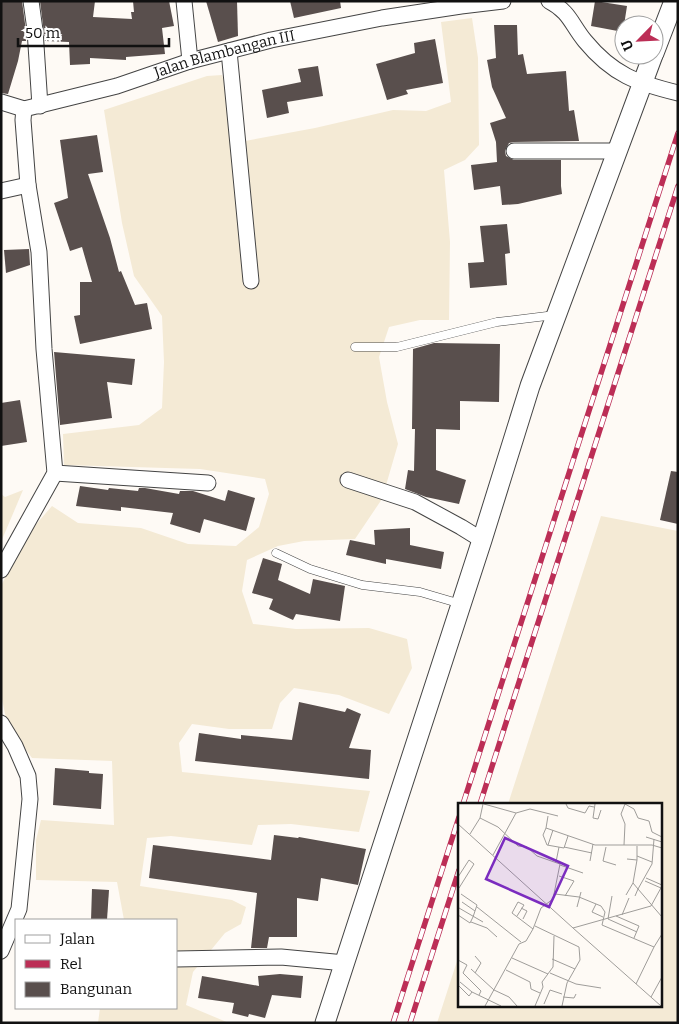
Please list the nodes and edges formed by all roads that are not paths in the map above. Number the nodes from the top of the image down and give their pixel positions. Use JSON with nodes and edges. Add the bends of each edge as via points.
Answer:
{"nodes":[{"id":1,"x":31,"y":1,"type":"edge"},
{"id":2,"x":184,"y":1,"type":"edge"},
{"id":3,"x":503,"y":1,"type":"edge"},
{"id":4,"x":548,"y":1,"type":"edge"},
{"id":5,"x":674,"y":1,"type":"edge"},
{"id":6,"x":460,"y":4,"type":"edge"},
{"id":7,"x":664,"y":28,"type":"edge"},
{"id":8,"x":229,"y":51,"type":"junction"},
{"id":9,"x":190,"y":61,"type":"junction"},
{"id":10,"x":650,"y":65,"type":"edge"},
{"id":11,"x":642,"y":84,"type":"junction"},
{"id":12,"x":678,"y":93,"type":"edge"},
{"id":13,"x":1,"y":102,"type":"edge"},
{"id":14,"x":40,"y":106,"type":"junction"},
{"id":15,"x":24,"y":109,"type":"junction"},
{"id":16,"x":514,"y":151,"type":"dead end"},
{"id":17,"x":618,"y":151,"type":"junction"},
{"id":18,"x":28,"y":185,"type":"junction"},
{"id":19,"x":1,"y":191,"type":"edge"},
{"id":20,"x":251,"y":281,"type":"dead end"},
{"id":21,"x":557,"y":315,"type":"junction"},
{"id":22,"x":355,"y":347,"type":"dead end"},
{"id":23,"x":55,"y":473,"type":"junction"},
{"id":24,"x":348,"y":480,"type":"dead end"},
{"id":25,"x":208,"y":483,"type":"dead end"},
{"id":26,"x":482,"y":540,"type":"junction"},
{"id":27,"x":276,"y":553,"type":"dead end"},
{"id":28,"x":1,"y":570,"type":"edge"},
{"id":29,"x":461,"y":604,"type":"junction"},
{"id":30,"x":1,"y":723,"type":"edge"},
{"id":31,"x":1,"y":951,"type":"edge"},
{"id":32,"x":178,"y":959,"type":"edge"},
{"id":33,"x":345,"y":963,"type":"junction"},
{"id":34,"x":325,"y":1023,"type":"edge"}],
"edges":[{"from":1,"to":14,"type":"street"},
{"from":2,"to":9,"type":"street"},
{"from":3,"to":6,"type":"street","name":"Jalan Blambangan III"},
{"from":4,"to":11,"type":"street","via":[[569,15],[584,40],[610,66]]},
{"from":5,"to":7,"type":"street"},
{"from":6,"to":8,"type":"street","name":"Jalan Blambangan III"},
{"from":8,"to":9,"type":"street","name":"Jalan Blambangan III"},
{"from":8,"to":20,"type":"street"},
{"from":9,"to":14,"type":"street","name":"Jalan Blambangan III","via":[[117,86]]},
{"from":10,"to":11,"type":"street"},
{"from":11,"to":12,"type":"street"},
{"from":11,"to":17,"type":"street"},
{"from":13,"to":15,"type":"street"},
{"from":14,"to":15,"type":"street","name":"Jalan Blambangan III"},
{"from":15,"to":18,"type":"street","via":[[22,120]]},
{"from":16,"to":17,"type":"street"},
{"from":17,"to":21,"type":"street"},
{"from":18,"to":19,"type":"street"},
{"from":18,"to":23,"type":"street","via":[[39,252]]},
{"from":21,"to":22,"type":"lane","via":[[497,322],[398,347]]},
{"from":21,"to":26,"type":"street","via":[[530,386]]},
{"from":23,"to":25,"type":"street"},
{"from":23,"to":28,"type":"street"},
{"from":24,"to":26,"type":"street","via":[[415,502]]},
{"from":26,"to":29,"type":"street"},
{"from":27,"to":29,"type":"lane","via":[[310,569],[362,585],[420,592]]},
{"from":29,"to":33,"type":"street"},
{"from":30,"to":31,"type":"street","via":[[16,746],[28,776],[30,799],[19,909]]},
{"from":32,"to":33,"type":"street","via":[[281,957]]},
{"from":33,"to":34,"type":"street"}]}
